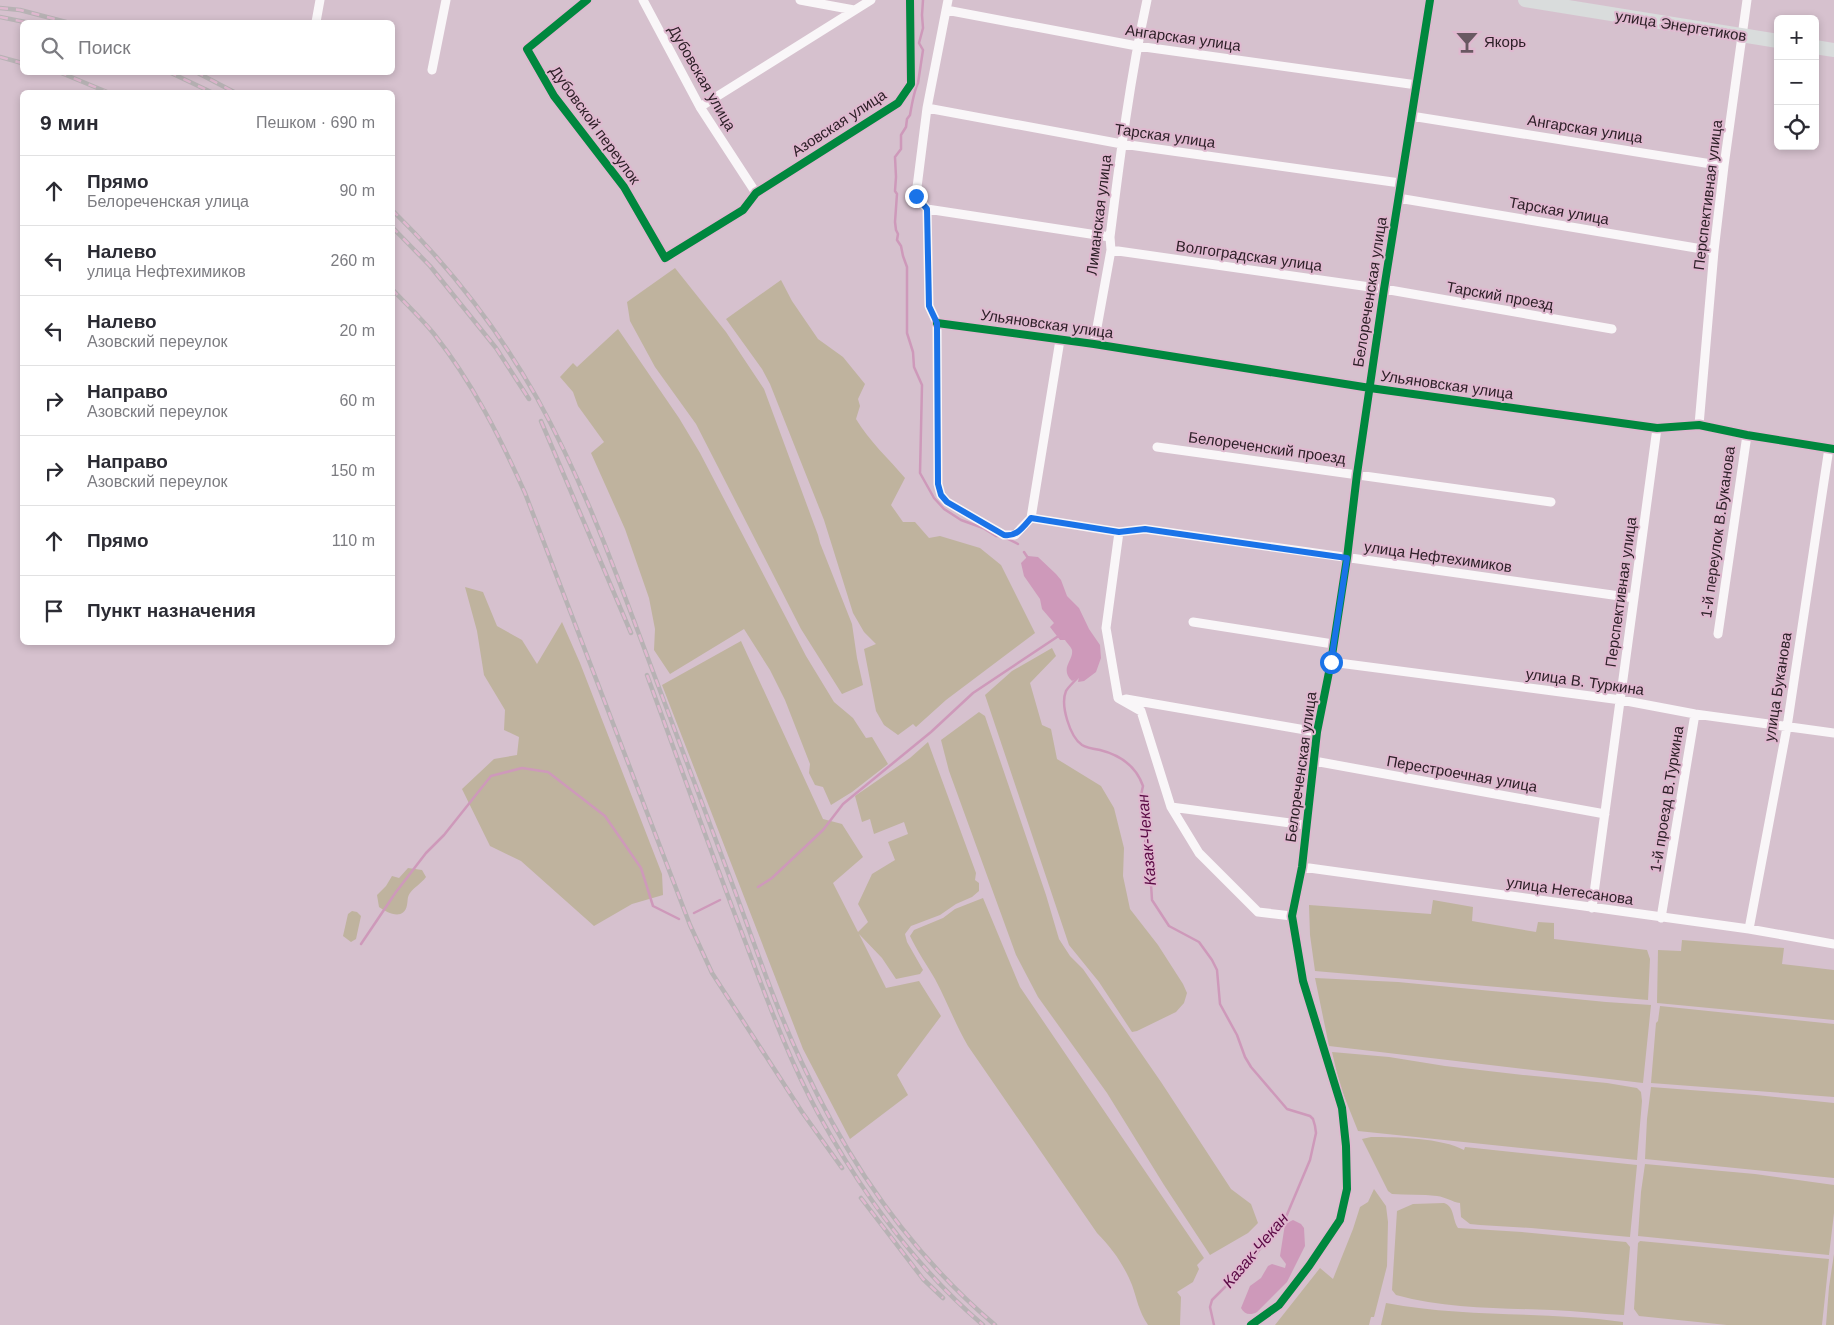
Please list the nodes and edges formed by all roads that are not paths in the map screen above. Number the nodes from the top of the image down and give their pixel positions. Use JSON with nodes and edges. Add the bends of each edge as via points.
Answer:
{"nodes":[{"id":1,"x":320,"y":0,"type":"edge"},
{"id":2,"x":446,"y":0,"type":"edge"},
{"id":3,"x":587,"y":0,"type":"edge"},
{"id":4,"x":643,"y":0,"type":"edge"},
{"id":5,"x":800,"y":0,"type":"edge"},
{"id":6,"x":871,"y":0,"type":"edge"},
{"id":7,"x":910,"y":0,"type":"edge"},
{"id":8,"x":948,"y":0,"type":"edge"},
{"id":9,"x":1147,"y":0,"type":"edge"},
{"id":10,"x":1430,"y":0,"type":"edge"},
{"id":11,"x":1525,"y":0,"type":"edge"},
{"id":12,"x":1747,"y":0,"type":"edge"},
{"id":13,"x":854,"y":10,"type":"junction"},
{"id":14,"x":946,"y":10,"type":"junction"},
{"id":15,"x":316,"y":20,"type":"edge"},
{"id":16,"x":1743,"y":36,"type":"junction"},
{"id":17,"x":1774,"y":40,"type":"edge"},
{"id":18,"x":1137,"y":46,"type":"junction"},
{"id":19,"x":1819,"y":48,"type":"edge"},
{"id":20,"x":1834,"y":50,"type":"edge"},
{"id":21,"x":432,"y":70,"type":"dead end"},
{"id":22,"x":1417,"y":85,"type":"junction"},
{"id":23,"x":700,"y":107,"type":"junction"},
{"id":24,"x":927,"y":108,"type":"junction"},
{"id":25,"x":1411,"y":116,"type":"junction"},
{"id":26,"x":1122,"y":144,"type":"junction"},
{"id":27,"x":1724,"y":166,"type":"junction"},
{"id":28,"x":1400,"y":183,"type":"junction"},
{"id":29,"x":756,"y":192,"type":"junction"},
{"id":30,"x":1398,"y":198,"type":"junction"},
{"id":31,"x":927,"y":209,"type":"junction"},
{"id":32,"x":1110,"y":237,"type":"junction"},
{"id":33,"x":1111,"y":250,"type":"junction"},
{"id":34,"x":1714,"y":251,"type":"junction"},
{"id":35,"x":665,"y":258,"type":"joint"},
{"id":36,"x":1384,"y":289,"type":"junction"},
{"id":37,"x":937,"y":323,"type":"junction"},
{"id":38,"x":1612,"y":329,"type":"dead end"},
{"id":39,"x":1060,"y":340,"type":"junction"},
{"id":40,"x":1094,"y":344,"type":"junction"},
{"id":41,"x":1370,"y":388,"type":"junction"},
{"id":42,"x":1699,"y":424,"type":"junction"},
{"id":43,"x":1657,"y":428,"type":"junction"},
{"id":44,"x":1746,"y":435,"type":"junction"},
{"id":45,"x":1157,"y":447,"type":"dead end"},
{"id":46,"x":1831,"y":449,"type":"edge"},
{"id":47,"x":1357,"y":474,"type":"junction"},
{"id":48,"x":1551,"y":502,"type":"dead end"},
{"id":49,"x":1031,"y":518,"type":"junction"},
{"id":50,"x":1119,"y":532,"type":"junction"},
{"id":51,"x":1347,"y":558,"type":"junction"},
{"id":52,"x":1634,"y":598,"type":"junction"},
{"id":53,"x":1193,"y":622,"type":"dead end"},
{"id":54,"x":1718,"y":634,"type":"dead end"},
{"id":55,"x":1333,"y":644,"type":"junction"},
{"id":56,"x":1331,"y":662,"type":"junction"},
{"id":57,"x":1118,"y":698,"type":"junction"},
{"id":58,"x":1621,"y":700,"type":"junction"},
{"id":59,"x":1694,"y":714,"type":"junction"},
{"id":60,"x":1787,"y":727,"type":"junction"},
{"id":61,"x":1317,"y":732,"type":"junction"},
{"id":62,"x":1834,"y":733,"type":"edge"},
{"id":63,"x":1314,"y":761,"type":"junction"},
{"id":64,"x":1171,"y":807,"type":"junction"},
{"id":65,"x":1605,"y":814,"type":"junction"},
{"id":66,"x":1305,"y":825,"type":"junction"},
{"id":67,"x":1302,"y":867,"type":"junction"},
{"id":68,"x":1592,"y":908,"type":"junction"},
{"id":69,"x":1292,"y":916,"type":"junction"},
{"id":70,"x":1661,"y":918,"type":"junction"},
{"id":71,"x":1749,"y":929,"type":"junction"},
{"id":72,"x":1834,"y":944,"type":"edge"},
{"id":73,"x":1251,"y":1325,"type":"edge"}],
"edges":[{"from":1,"to":15,"type":"street"},
{"from":2,"to":21,"type":"street"},
{"from":3,"to":35,"type":"street","name":"Дубовской переулок","via":[[527,48],[554,96],[624,186]]},
{"from":4,"to":23,"type":"street","name":"Дубовская улица"},
{"from":5,"to":13,"type":"street"},
{"from":6,"to":13,"type":"street"},
{"from":7,"to":29,"type":"street","name":"Азовская улица","via":[[911,84],[898,102]]},
{"from":8,"to":14,"type":"street"},
{"from":9,"to":18,"type":"street","name":"Лиманская улица"},
{"from":10,"to":22,"type":"street","name":"Белореченская улица"},
{"from":11,"to":16,"type":"main road","name":"улица Энергетиков"},
{"from":12,"to":16,"type":"street","name":"Перспективная улица"},
{"from":13,"to":23,"type":"street"},
{"from":14,"to":18,"type":"street","name":"Ангарская улица"},
{"from":14,"to":24,"type":"street"},
{"from":16,"to":17,"type":"main road","name":"улица Энергетиков"},
{"from":16,"to":27,"type":"street","name":"Перспективная улица"},
{"from":18,"to":22,"type":"street","name":"Ангарская улица"},
{"from":18,"to":26,"type":"street","name":"Лиманская улица"},
{"from":19,"to":20,"type":"main road"},
{"from":22,"to":25,"type":"street","name":"Белореченская улица"},
{"from":23,"to":29,"type":"street","name":"Дубовская улица"},
{"from":24,"to":26,"type":"street","name":"Тарская улица"},
{"from":24,"to":31,"type":"street","via":[[916,196]]},
{"from":25,"to":27,"type":"street","name":"Ангарская улица"},
{"from":25,"to":28,"type":"street","name":"Белореченская улица"},
{"from":26,"to":28,"type":"street","name":"Тарская улица"},
{"from":26,"to":32,"type":"street","name":"Лиманская улица"},
{"from":27,"to":34,"type":"street","name":"Перспективная улица"},
{"from":28,"to":30,"type":"street","name":"Белореченская улица"},
{"from":29,"to":35,"type":"street","name":"Азовская улица","via":[[743,210]]},
{"from":30,"to":34,"type":"street","name":"Тарская улица"},
{"from":30,"to":36,"type":"street","name":"Белореченская улица"},
{"from":31,"to":32,"type":"street"},
{"from":31,"to":37,"type":"street","via":[[929,306]]},
{"from":32,"to":33,"type":"street","name":"Лиманская улица"},
{"from":33,"to":36,"type":"street","name":"Волгоградская улица"},
{"from":33,"to":40,"type":"street","name":"Лиманская улица"},
{"from":34,"to":42,"type":"street","name":"Перспективная улица"},
{"from":36,"to":38,"type":"street","name":"Тарский проезд"},
{"from":36,"to":41,"type":"street","name":"Белореченская улица"},
{"from":37,"to":39,"type":"street","name":"Ульяновская улица"},
{"from":37,"to":49,"type":"street","via":[[938,484],[941,495],[947,502],[1004,535],[1014,535]]},
{"from":39,"to":40,"type":"street","name":"Ульяновская улица"},
{"from":39,"to":49,"type":"street"},
{"from":40,"to":41,"type":"street","name":"Ульяновская улица"},
{"from":41,"to":43,"type":"street","name":"Ульяновская улица"},
{"from":41,"to":47,"type":"street","name":"Белореченская улица"},
{"from":42,"to":43,"type":"street","name":"Ульяновская улица"},
{"from":42,"to":44,"type":"street","name":"Ульяновская улица"},
{"from":43,"to":52,"type":"street","name":"Перспективная улица"},
{"from":44,"to":46,"type":"street","name":"Ульяновская улица"},
{"from":44,"to":54,"type":"street","name":"1-й переулок В.Буканова"},
{"from":45,"to":47,"type":"street","name":"Белореченский проезд"},
{"from":46,"to":60,"type":"street","name":"улица Буканова"},
{"from":47,"to":48,"type":"street","name":"Белореченский проезд"},
{"from":47,"to":51,"type":"street","name":"Белореченская улица"},
{"from":49,"to":50,"type":"street","name":"улица Нефтехимиков"},
{"from":50,"to":51,"type":"street","name":"улица Нефтехимиков","via":[[1145,529]]},
{"from":50,"to":57,"type":"street","via":[[1106,628]]},
{"from":51,"to":52,"type":"street","name":"улица Нефтехимиков"},
{"from":51,"to":55,"type":"street","name":"Белореченская улица"},
{"from":52,"to":58,"type":"street","name":"Перспективная улица"},
{"from":53,"to":55,"type":"street"},
{"from":55,"to":56,"type":"street","name":"Белореченская улица"},
{"from":56,"to":58,"type":"street","name":"улица В. Туркина"},
{"from":56,"to":61,"type":"street","name":"Белореченская улица"},
{"from":57,"to":61,"type":"street"},
{"from":57,"to":64,"type":"street","via":[[1141,711]]},
{"from":58,"to":59,"type":"street","name":"улица В. Туркина"},
{"from":58,"to":65,"type":"street","name":"Перспективная улица"},
{"from":59,"to":60,"type":"street","name":"улица В. Туркина"},
{"from":59,"to":70,"type":"street","name":"1-й проезд В.Туркина"},
{"from":60,"to":62,"type":"street","name":"улица В. Туркина"},
{"from":60,"to":71,"type":"street","name":"улица Буканова"},
{"from":61,"to":63,"type":"street","name":"Белореченская улица"},
{"from":63,"to":65,"type":"street","name":"Перестроечная улица"},
{"from":63,"to":66,"type":"street","name":"Белореченская улица"},
{"from":64,"to":66,"type":"street"},
{"from":64,"to":69,"type":"street","via":[[1198,853],[1258,912]]},
{"from":65,"to":68,"type":"street","name":"Перспективная улица"},
{"from":66,"to":67,"type":"street","name":"Белореченская улица"},
{"from":67,"to":68,"type":"street","name":"улица Нетесанова"},
{"from":67,"to":69,"type":"street","name":"Белореченская улица"},
{"from":68,"to":70,"type":"street","name":"улица Нетесанова"},
{"from":69,"to":73,"type":"street","via":[[1303,981],[1342,1108],[1347,1189],[1340,1220],[1314,1258],[1279,1305]]},
{"from":70,"to":71,"type":"street","name":"улица Нетесанова"},
{"from":71,"to":72,"type":"street","name":"улица Нетесанова"}]}
